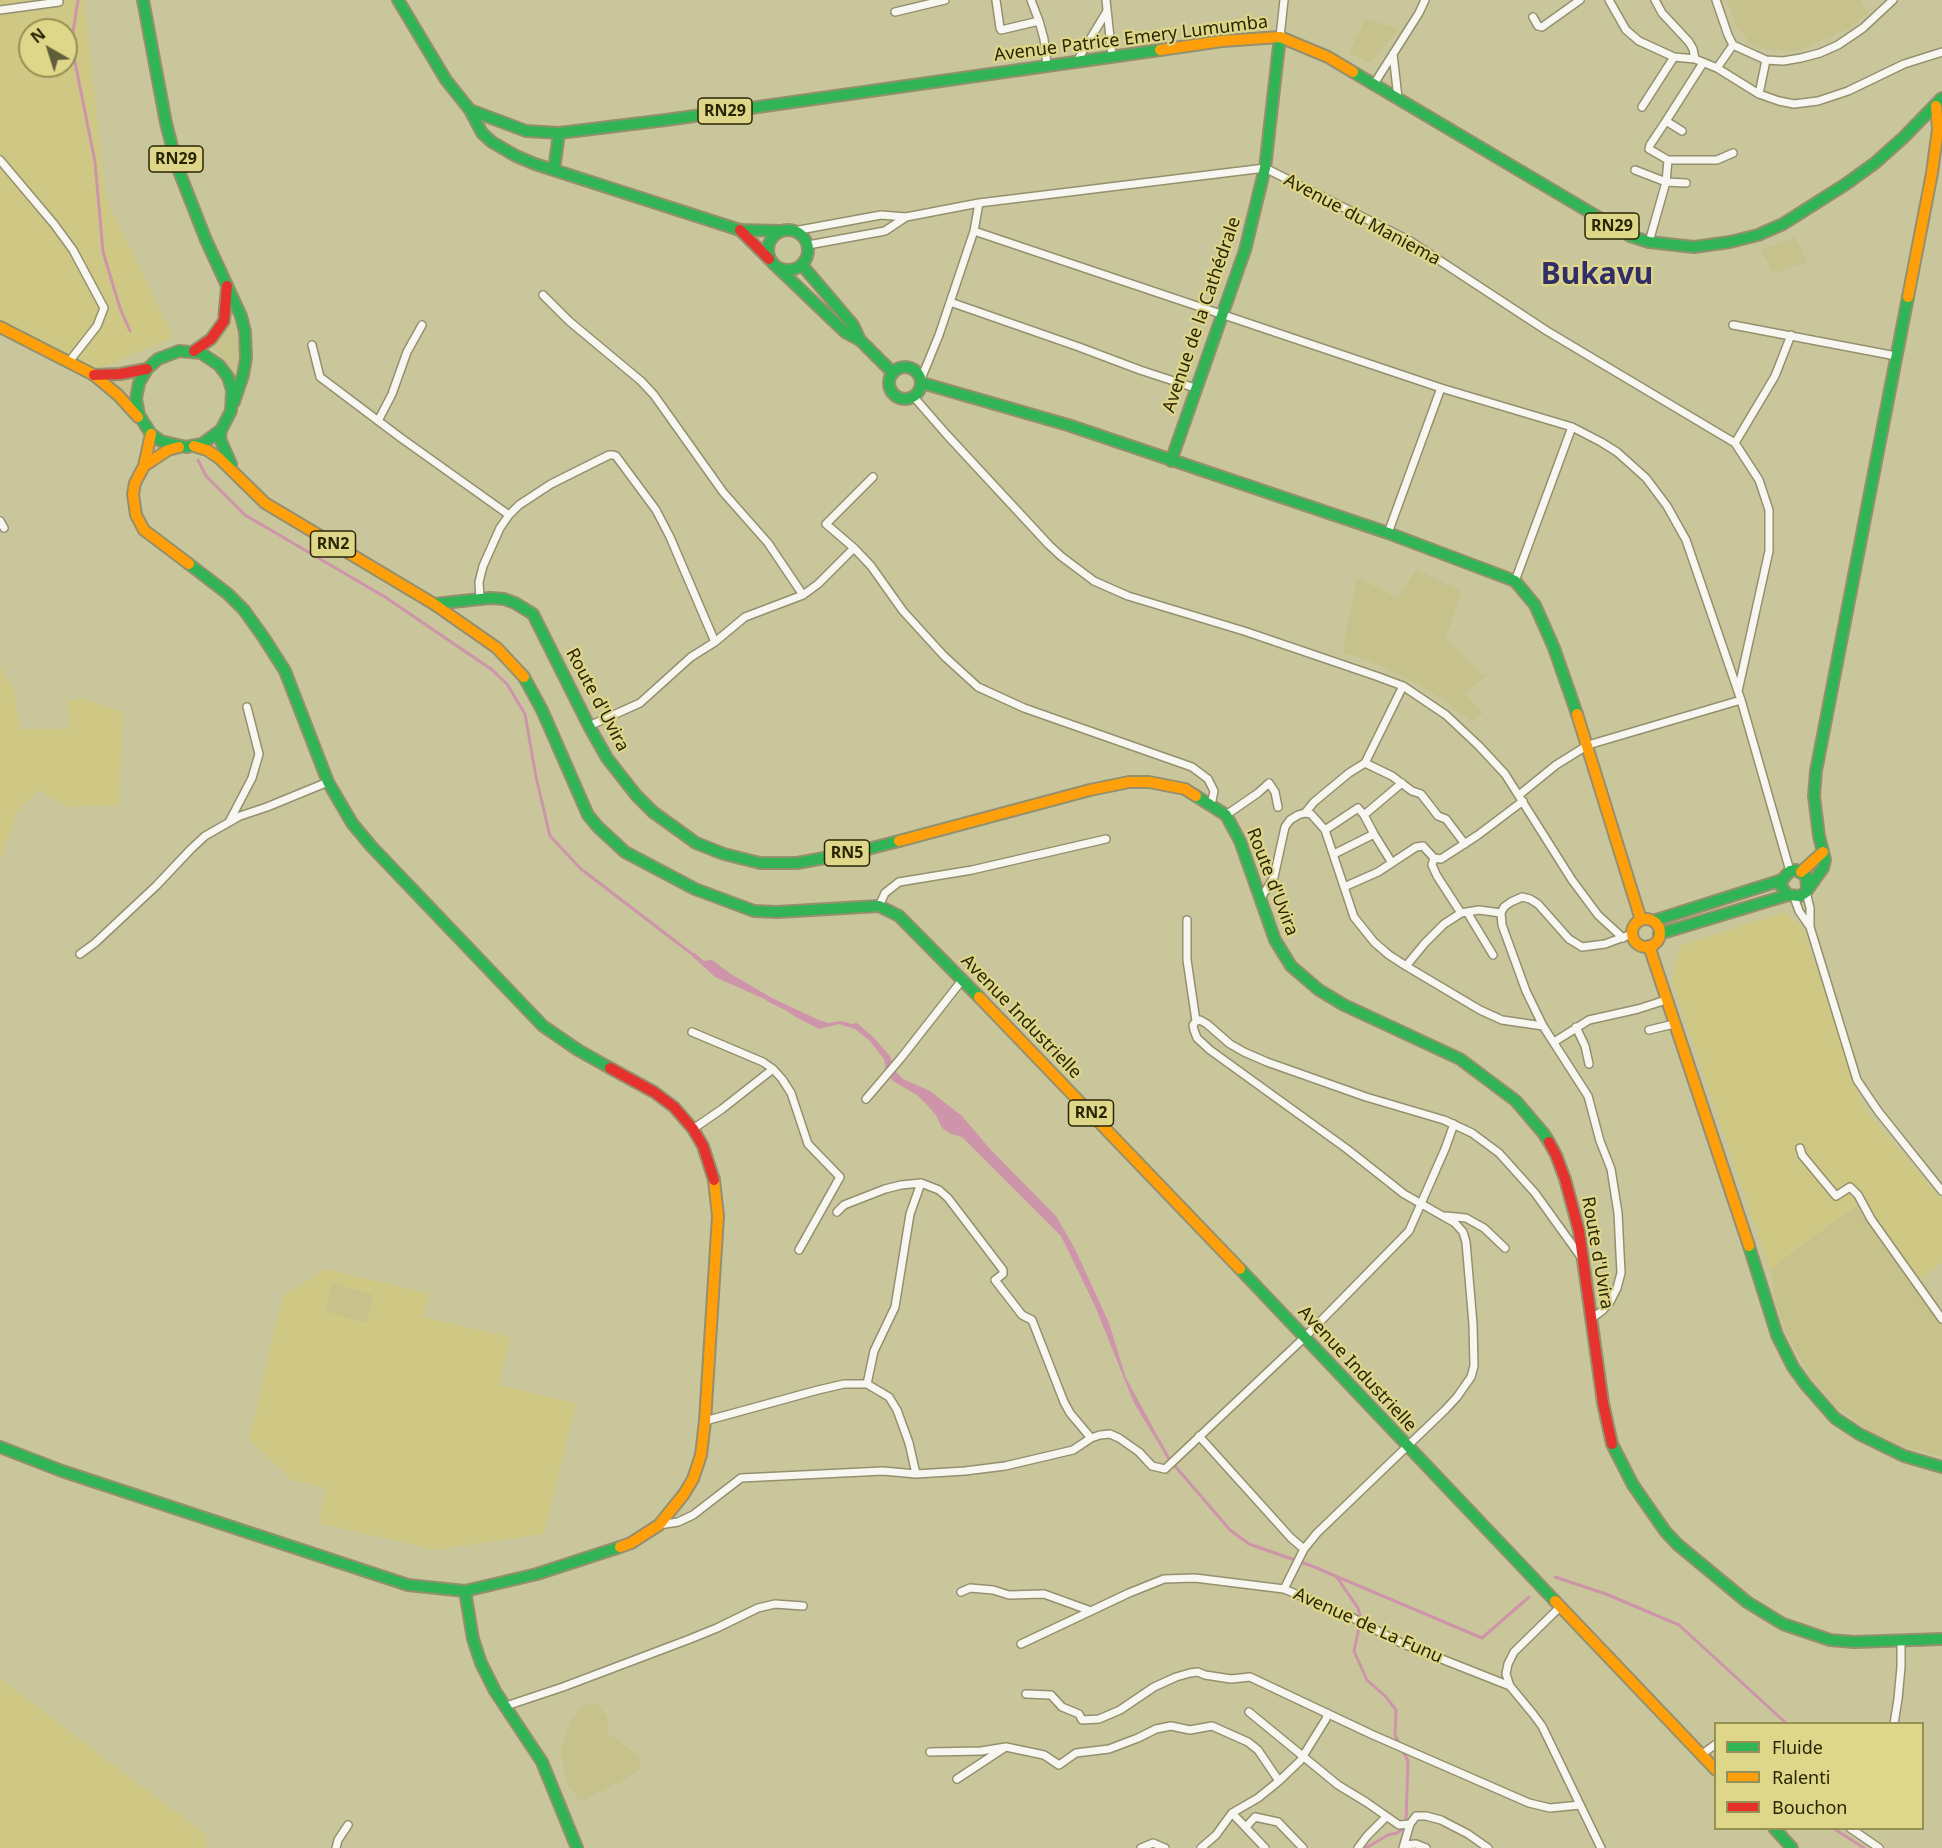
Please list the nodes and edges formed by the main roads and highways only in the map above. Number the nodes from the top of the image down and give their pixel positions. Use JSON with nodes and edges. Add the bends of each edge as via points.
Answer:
{"nodes":[{"id":1,"x":143,"y":0,"type":"edge"},
{"id":2,"x":398,"y":0,"type":"edge"},
{"id":3,"x":1280,"y":37,"type":"junction"},
{"id":4,"x":1939,"y":102,"type":"edge"},
{"id":5,"x":471,"y":110,"type":"junction"},
{"id":6,"x":559,"y":133,"type":"junction"},
{"id":7,"x":554,"y":170,"type":"junction"},
{"id":8,"x":740,"y":231,"type":"junction"},
{"id":9,"x":782,"y":231,"type":"junction"},
{"id":10,"x":773,"y":263,"type":"junction"},
{"id":11,"x":802,"y":265,"type":"junction"},
{"id":12,"x":227,"y":283,"type":"junction"},
{"id":13,"x":0,"y":327,"type":"edge"},
{"id":14,"x":860,"y":340,"type":"junction"},
{"id":15,"x":194,"y":351,"type":"junction"},
{"id":16,"x":147,"y":369,"type":"junction"},
{"id":17,"x":892,"y":373,"type":"junction"},
{"id":18,"x":94,"y":375,"type":"junction"},
{"id":19,"x":921,"y":381,"type":"junction"},
{"id":20,"x":232,"y":405,"type":"junction"},
{"id":21,"x":144,"y":425,"type":"junction"},
{"id":22,"x":221,"y":429,"type":"junction"},
{"id":23,"x":151,"y":434,"type":"junction"},
{"id":24,"x":194,"y":446,"type":"junction"},
{"id":25,"x":179,"y":447,"type":"junction"},
{"id":26,"x":1171,"y":461,"type":"junction"},
{"id":27,"x":144,"y":466,"type":"junction"},
{"id":28,"x":238,"y":476,"type":"junction"},
{"id":29,"x":434,"y":604,"type":"junction"},
{"id":30,"x":1823,"y":852,"type":"junction"},
{"id":31,"x":1802,"y":872,"type":"junction"},
{"id":32,"x":1786,"y":876,"type":"junction"},
{"id":33,"x":1807,"y":890,"type":"junction"},
{"id":34,"x":1791,"y":896,"type":"junction"},
{"id":35,"x":1641,"y":920,"type":"junction"},
{"id":36,"x":1653,"y":921,"type":"junction"},
{"id":37,"x":1659,"y":934,"type":"junction"},
{"id":38,"x":1649,"y":946,"type":"junction"},
{"id":39,"x":0,"y":1447,"type":"edge"},
{"id":40,"x":1942,"y":1467,"type":"edge"},
{"id":41,"x":465,"y":1591,"type":"junction"},
{"id":42,"x":1942,"y":1639,"type":"edge"},
{"id":43,"x":1714,"y":1768,"type":"edge"},
{"id":44,"x":1776,"y":1830,"type":"edge"},
{"id":45,"x":577,"y":1848,"type":"edge"},
{"id":46,"x":1792,"y":1848,"type":"edge"}],
"edges":[{"from":1,"to":12,"type":"main road","number":"RN29","via":[[177,166]]},
{"from":2,"to":5,"type":"main road","name":"Avenue Patrice Emery Lumumba","number":"RN29","via":[[446,80]]},
{"from":3,"to":4,"type":"main road","name":"Avenue Patrice Emery Lumumba","number":"RN29","via":[[1328,57],[1612,227],[1649,242],[1695,247],[1758,235],[1783,224],[1875,163]]},
{"from":3,"to":6,"type":"main road","name":"Avenue Patrice Emery Lumumba","number":"RN29","via":[[1222,41]]},
{"from":3,"to":26,"type":"main road","name":"Avenue de la Cathédrale","via":[[1265,168],[1245,250]]},
{"from":4,"to":30,"type":"main road","via":[[1932,173],[1816,771],[1815,814]]},
{"from":5,"to":6,"type":"main road","name":"Avenue Patrice Emery Lumumba","number":"RN29","via":[[526,131]]},
{"from":5,"to":7,"type":"main road","via":[[482,133],[492,142]]},
{"from":6,"to":7,"type":"main road"},
{"from":7,"to":8,"type":"main road"},
{"from":8,"to":9,"type":"main road"},
{"from":8,"to":10,"type":"main road"},
{"from":9,"to":10,"type":"main road","via":[[768,244]]},
{"from":9,"to":11,"type":"main road","via":[[802,235],[808,245]]},
{"from":10,"to":11,"type":"main road","via":[[788,270]]},
{"from":10,"to":14,"type":"main road","via":[[845,332]]},
{"from":11,"to":14,"type":"main road","via":[[853,325]]},
{"from":12,"to":15,"type":"main road","number":"RN29","via":[[224,321],[211,339]]},
{"from":12,"to":20,"type":"main road","number":"RN29","via":[[245,332],[243,375]]},
{"from":13,"to":18,"type":"main road"},
{"from":14,"to":17,"type":"main road"},
{"from":15,"to":16,"type":"main road","via":[[165,355]]},
{"from":15,"to":20,"type":"main road","via":[[214,360],[224,370],[232,390]]},
{"from":16,"to":18,"type":"main road"},
{"from":16,"to":21,"type":"main road","via":[[136,399]]},
{"from":17,"to":19,"type":"main road","via":[[906,366],[916,370]]},
{"from":17,"to":19,"type":"main road","via":[[889,384],[894,394],[904,399],[919,392]]},
{"from":18,"to":21,"type":"main road"},
{"from":19,"to":26,"type":"main road"},
{"from":20,"to":22,"type":"main road"},
{"from":21,"to":23,"type":"main road"},
{"from":22,"to":24,"type":"main road"},
{"from":22,"to":28,"type":"main road","number":"RN2","via":[[224,451]]},
{"from":23,"to":25,"type":"main road"},
{"from":23,"to":27,"type":"main road"},
{"from":24,"to":25,"type":"main road"},
{"from":24,"to":28,"type":"main road","number":"RN2","via":[[219,458]]},
{"from":25,"to":27,"type":"main road"},
{"from":26,"to":35,"type":"main road","via":[[1515,581],[1535,605],[1554,648]]},
{"from":27,"to":41,"type":"main road","via":[[133,494],[136,515],[144,530],[228,594],[264,638],[285,671],[328,782],[352,823],[543,1026],[674,1107],[693,1129],[710,1164],[718,1216],[705,1421],[693,1479],[658,1526],[631,1543],[537,1574]]},
{"from":28,"to":29,"type":"main road","number":"RN2","via":[[265,502]]},
{"from":29,"to":42,"type":"main road","name":"Route d'Uvira","number":"RN5","via":[[504,599],[533,614],[611,764],[653,812],[696,843],[724,854],[759,863],[797,863],[852,853],[1130,782],[1185,789],[1226,815],[1240,841],[1275,939],[1291,966],[1344,1005],[1461,1059],[1498,1086],[1544,1134],[1565,1179],[1579,1232],[1612,1443],[1633,1485],[1677,1544],[1747,1602],[1783,1624],[1830,1640]]},
{"from":29,"to":43,"type":"main road","name":"Avenue Industrielle","number":"RN2","via":[[497,648],[524,677],[588,814],[625,852],[695,889],[754,910],[879,906],[899,916]]},
{"from":30,"to":31,"type":"main road"},
{"from":30,"to":33,"type":"main road","via":[[1823,868]]},
{"from":31,"to":32,"type":"main road"},
{"from":31,"to":33,"type":"main road","via":[[1808,882]]},
{"from":32,"to":34,"type":"main road","via":[[1781,886]]},
{"from":32,"to":36,"type":"main road"},
{"from":33,"to":34,"type":"main road","via":[[1800,896]]},
{"from":34,"to":37,"type":"main road"},
{"from":35,"to":36,"type":"main road"},
{"from":35,"to":38,"type":"main road","via":[[1627,936]]},
{"from":36,"to":37,"type":"main road"},
{"from":37,"to":38,"type":"main road"},
{"from":38,"to":40,"type":"main road","via":[[1777,1335],[1793,1367],[1835,1418],[1904,1456]]},
{"from":39,"to":41,"type":"main road","via":[[408,1585]]},
{"from":41,"to":45,"type":"main road","via":[[481,1663],[542,1762]]},
{"from":44,"to":46,"type":"main road"}]}
